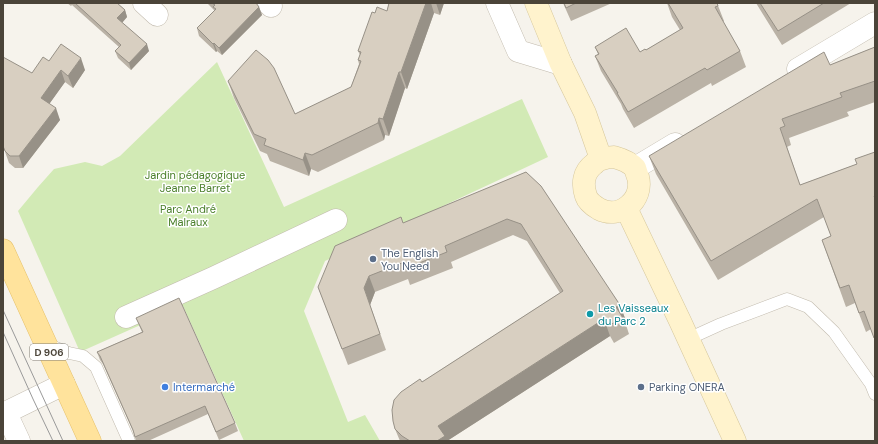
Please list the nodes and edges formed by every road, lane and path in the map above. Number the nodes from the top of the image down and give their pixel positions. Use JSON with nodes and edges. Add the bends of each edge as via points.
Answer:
{"nodes":[{"id":1,"x":497,"y":3,"type":"edge"},
{"id":2,"x":536,"y":3,"type":"edge"},
{"id":3,"x":875,"y":23,"type":"edge"},
{"id":4,"x":562,"y":64,"type":"junction"},
{"id":5,"x":782,"y":79,"type":"edge"},
{"id":6,"x":689,"y":136,"type":"edge"},
{"id":7,"x":601,"y":159,"type":"junction"},
{"id":8,"x":635,"y":168,"type":"junction"},
{"id":9,"x":626,"y":208,"type":"junction"},
{"id":10,"x":336,"y":220,"type":"dead end"},
{"id":11,"x":3,"y":250,"type":"edge"},
{"id":12,"x":126,"y":317,"type":"dead end"},
{"id":13,"x":688,"y":339,"type":"junction"},
{"id":14,"x":45,"y":343,"type":"junction"},
{"id":15,"x":64,"y":384,"type":"junction"},
{"id":16,"x":875,"y":394,"type":"edge"},
{"id":17,"x":5,"y":414,"type":"edge"},
{"id":18,"x":19,"y":441,"type":"edge"},
{"id":19,"x":90,"y":441,"type":"edge"},
{"id":20,"x":129,"y":441,"type":"edge"},
{"id":21,"x":735,"y":441,"type":"edge"}],
"edges":[{"from":1,"to":4,"type":"street","via":[[518,51]]},
{"from":2,"to":4,"type":"street"},
{"from":3,"to":5,"type":"street"},
{"from":4,"to":7,"type":"street","via":[[585,113]]},
{"from":6,"to":8,"type":"street"},
{"from":7,"to":8,"type":"street","via":[[614,157],[626,161]]},
{"from":7,"to":9,"type":"street","via":[[590,167],[584,177],[587,198],[594,207],[603,212],[615,212]]},
{"from":8,"to":9,"type":"street","via":[[638,192]]},
{"from":9,"to":13,"type":"street"},
{"from":10,"to":12,"type":"street"},
{"from":11,"to":14,"type":"main road","number":"D 906"},
{"from":13,"to":16,"type":"lane","via":[[787,299],[808,307],[834,332],[871,384]]},
{"from":13,"to":21,"type":"street"},
{"from":14,"to":15,"type":"main road","number":"D 906"},
{"from":14,"to":20,"type":"lane","via":[[83,356],[96,367]]},
{"from":15,"to":17,"type":"street"},
{"from":15,"to":19,"type":"main road","number":"D 906"},
{"from":17,"to":18,"type":"street"}]}
